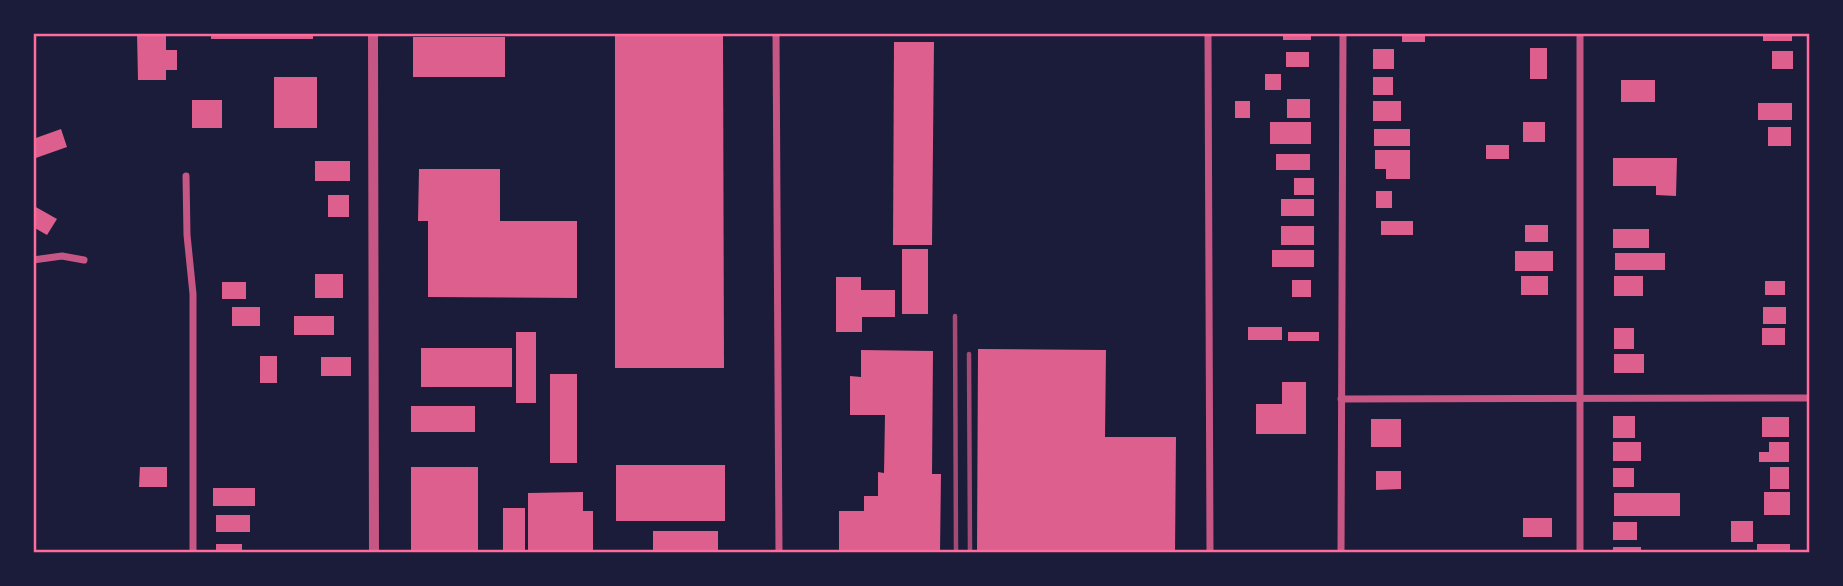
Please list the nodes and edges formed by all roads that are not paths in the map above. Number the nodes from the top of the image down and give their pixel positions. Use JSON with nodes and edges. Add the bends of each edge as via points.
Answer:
{"nodes":[{"id":1,"x":373,"y":33,"type":"edge"},
{"id":2,"x":776,"y":33,"type":"edge"},
{"id":3,"x":1208,"y":33,"type":"edge"},
{"id":4,"x":1343,"y":33,"type":"edge"},
{"id":5,"x":1580,"y":33,"type":"edge"},
{"id":6,"x":186,"y":176,"type":"dead end"},
{"id":7,"x":33,"y":260,"type":"edge"},
{"id":8,"x":84,"y":260,"type":"dead end"},
{"id":9,"x":1810,"y":398,"type":"edge"},
{"id":10,"x":1341,"y":399,"type":"junction"},
{"id":11,"x":1580,"y":399,"type":"junction"},
{"id":12,"x":193,"y":553,"type":"edge"},
{"id":13,"x":374,"y":553,"type":"edge"},
{"id":14,"x":779,"y":553,"type":"edge"},
{"id":15,"x":1210,"y":553,"type":"edge"},
{"id":16,"x":1341,"y":553,"type":"edge"},
{"id":17,"x":1580,"y":553,"type":"edge"}],
"edges":[{"from":1,"to":13,"type":"street"},
{"from":2,"to":14,"type":"street"},
{"from":3,"to":15,"type":"street"},
{"from":4,"to":10,"type":"street"},
{"from":5,"to":11,"type":"street"},
{"from":6,"to":12,"type":"street","via":[[193,294]]},
{"from":7,"to":8,"type":"street"},
{"from":9,"to":11,"type":"street"},
{"from":10,"to":11,"type":"street"},
{"from":10,"to":16,"type":"street"},
{"from":11,"to":17,"type":"street"}]}
